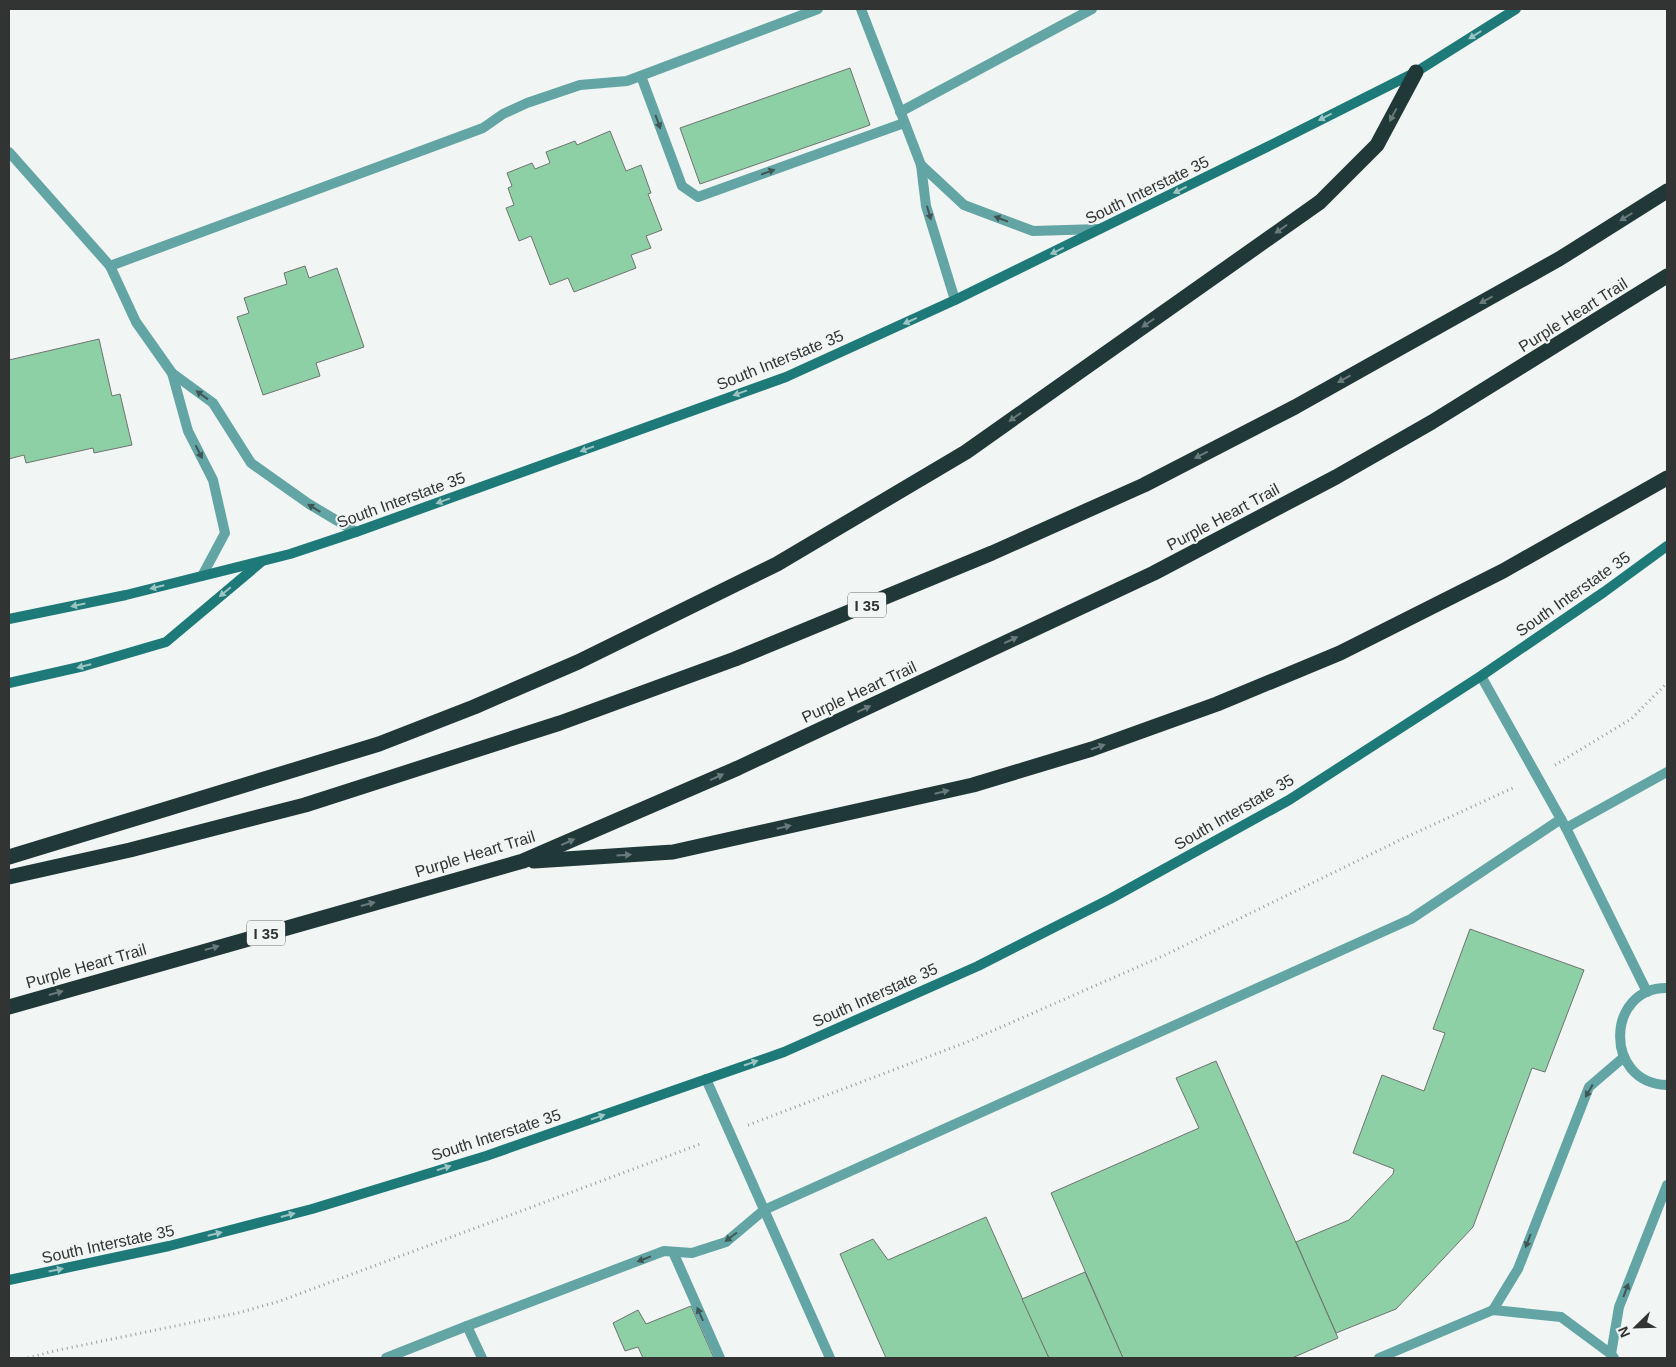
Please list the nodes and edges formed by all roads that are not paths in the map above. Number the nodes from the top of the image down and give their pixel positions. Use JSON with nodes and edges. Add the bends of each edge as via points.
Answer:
{"nodes":[{"id":1,"x":818,"y":9,"type":"edge"},
{"id":2,"x":862,"y":9,"type":"edge"},
{"id":3,"x":1092,"y":9,"type":"edge"},
{"id":4,"x":1516,"y":9,"type":"edge"},
{"id":5,"x":1416,"y":72,"type":"junction"},
{"id":6,"x":641,"y":76,"type":"junction"},
{"id":7,"x":900,"y":112,"type":"junction"},
{"id":8,"x":904,"y":123,"type":"junction"},
{"id":9,"x":9,"y":152,"type":"edge"},
{"id":10,"x":921,"y":166,"type":"junction"},
{"id":11,"x":1667,"y":191,"type":"edge"},
{"id":12,"x":1100,"y":229,"type":"junction"},
{"id":13,"x":110,"y":266,"type":"junction"},
{"id":14,"x":1667,"y":276,"type":"edge"},
{"id":15,"x":955,"y":300,"type":"junction"},
{"id":16,"x":172,"y":373,"type":"junction"},
{"id":17,"x":1667,"y":478,"type":"edge"},
{"id":18,"x":356,"y":532,"type":"junction"},
{"id":19,"x":1667,"y":546,"type":"edge"},
{"id":20,"x":263,"y":561,"type":"junction"},
{"id":21,"x":202,"y":576,"type":"junction"},
{"id":22,"x":9,"y":619,"type":"edge"},
{"id":23,"x":1481,"y":676,"type":"junction"},
{"id":24,"x":9,"y":683,"type":"edge"},
{"id":25,"x":1667,"y":772,"type":"edge"},
{"id":26,"x":1563,"y":824,"type":"junction"},
{"id":27,"x":9,"y":857,"type":"edge"},
{"id":28,"x":523,"y":861,"type":"junction"},
{"id":29,"x":9,"y":877,"type":"edge"},
{"id":30,"x":1667,"y":988,"type":"edge"},
{"id":31,"x":1647,"y":992,"type":"junction"},
{"id":32,"x":9,"y":1006,"type":"edge"},
{"id":33,"x":1624,"y":1057,"type":"junction"},
{"id":34,"x":706,"y":1079,"type":"junction"},
{"id":35,"x":1667,"y":1085,"type":"edge"},
{"id":36,"x":1667,"y":1186,"type":"edge"},
{"id":37,"x":764,"y":1210,"type":"junction"},
{"id":38,"x":673,"y":1252,"type":"junction"},
{"id":39,"x":9,"y":1280,"type":"edge"},
{"id":40,"x":1493,"y":1310,"type":"junction"},
{"id":41,"x":467,"y":1326,"type":"junction"},
{"id":42,"x":1612,"y":1356,"type":"edge"},
{"id":43,"x":386,"y":1358,"type":"edge"},
{"id":44,"x":482,"y":1358,"type":"edge"},
{"id":45,"x":720,"y":1358,"type":"edge"},
{"id":46,"x":830,"y":1358,"type":"edge"},
{"id":47,"x":1379,"y":1358,"type":"edge"}],
"edges":[{"from":1,"to":6,"type":"lane"},
{"from":2,"to":7,"type":"lane"},
{"from":3,"to":7,"type":"lane"},
{"from":4,"to":5,"type":"main road","name":"South Interstate 35","one_way":true},
{"from":5,"to":12,"type":"main road","name":"South Interstate 35","one_way":true},
{"from":5,"to":27,"type":"highway","one_way":true,"via":[[1377,145],[1320,202],[966,452],[777,564],[578,662],[378,744]]},
{"from":6,"to":8,"type":"lane","one_way":true,"via":[[682,186],[698,197]]},
{"from":6,"to":13,"type":"lane","via":[[627,81],[580,85],[527,103],[483,128]]},
{"from":7,"to":8,"type":"lane"},
{"from":8,"to":10,"type":"lane"},
{"from":9,"to":13,"type":"lane"},
{"from":12,"to":10,"type":"lane","one_way":true,"via":[[1033,232],[964,205]]},
{"from":10,"to":15,"type":"lane","one_way":true,"via":[[926,206]]},
{"from":11,"to":29,"type":"highway","number":"I 35","one_way":true,"via":[[1560,259],[1295,407],[1144,485],[974,561],[735,660],[560,723],[305,805]]},
{"from":12,"to":15,"type":"main road","name":"South Interstate 35","one_way":true},
{"from":13,"to":16,"type":"lane","via":[[136,322]]},
{"from":28,"to":14,"type":"highway","name":"Purple Heart Trail","number":"I 35","one_way":true,"via":[[738,768],[1154,573],[1336,477],[1432,422]]},
{"from":15,"to":18,"type":"main road","name":"South Interstate 35","one_way":true,"via":[[786,377]]},
{"from":18,"to":16,"type":"lane","one_way":true,"via":[[251,463],[213,403]]},
{"from":16,"to":21,"type":"lane","one_way":true,"via":[[188,431],[213,480],[225,533]]},
{"from":28,"to":17,"type":"highway","one_way":true,"via":[[673,852],[973,785],[1092,749],[1217,704],[1340,653],[1503,571]]},
{"from":18,"to":20,"type":"main road","name":"South Interstate 35"},
{"from":19,"to":23,"type":"main road","name":"South Interstate 35"},
{"from":20,"to":21,"type":"main road","name":"South Interstate 35"},
{"from":20,"to":24,"type":"main road","one_way":true,"via":[[166,642],[84,666]]},
{"from":21,"to":22,"type":"main road","name":"South Interstate 35","one_way":true},
{"from":23,"to":26,"type":"lane"},
{"from":34,"to":23,"type":"main road","name":"South Interstate 35","one_way":true,"via":[[784,1052],[969,970],[1110,899],[1289,800]]},
{"from":25,"to":26,"type":"lane"},
{"from":26,"to":31,"type":"lane"},
{"from":26,"to":37,"type":"lane","via":[[1411,919]]},
{"from":32,"to":28,"type":"highway","name":"Purple Heart Trail","number":"I 35","one_way":true},
{"from":30,"to":31,"type":"lane"},
{"from":31,"to":33,"type":"lane","via":[[1625,1013],[1620,1027],[1619,1042]]},
{"from":33,"to":35,"type":"lane","via":[[1632,1070],[1644,1079]]},
{"from":33,"to":40,"type":"lane","one_way":true,"via":[[1589,1087],[1518,1269]]},
{"from":34,"to":37,"type":"lane"},
{"from":39,"to":34,"type":"main road","name":"South Interstate 35","one_way":true,"via":[[169,1246],[312,1209],[486,1156]]},
{"from":42,"to":36,"type":"lane","one_way":true,"via":[[1620,1307]]},
{"from":37,"to":38,"type":"lane","one_way":true,"via":[[726,1242],[692,1253]]},
{"from":37,"to":46,"type":"lane"},
{"from":38,"to":41,"type":"lane","one_way":true,"via":[[664,1251]]},
{"from":45,"to":38,"type":"lane","one_way":true},
{"from":40,"to":42,"type":"lane","via":[[1561,1317]]},
{"from":40,"to":47,"type":"lane"},
{"from":41,"to":43,"type":"lane"},
{"from":41,"to":44,"type":"lane"}]}
